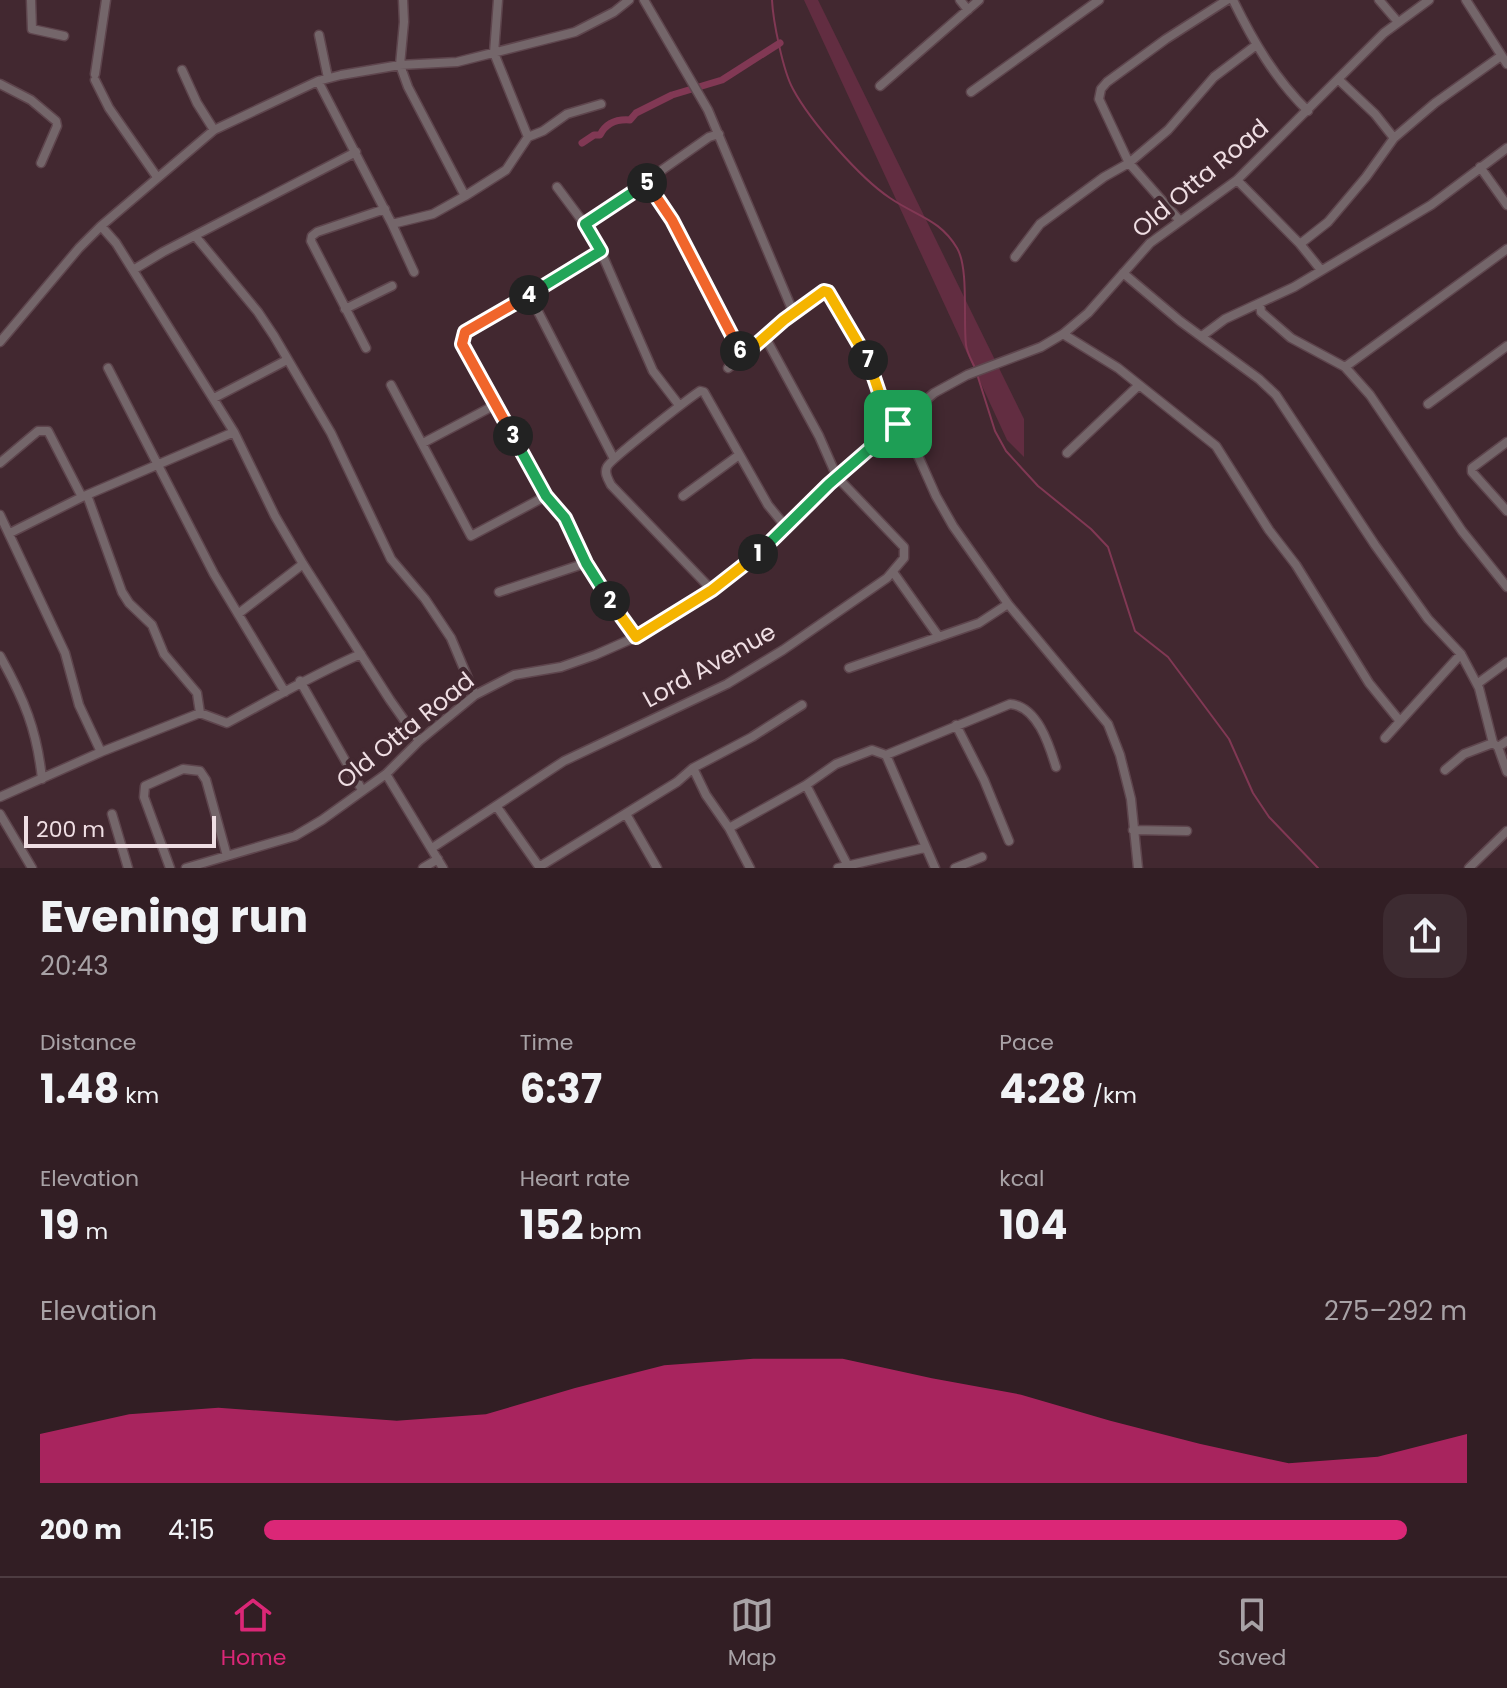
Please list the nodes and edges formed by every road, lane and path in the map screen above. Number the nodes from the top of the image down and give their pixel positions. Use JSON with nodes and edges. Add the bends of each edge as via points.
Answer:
{"nodes":[{"id":1,"x":31,"y":0,"type":"edge"},
{"id":2,"x":106,"y":0,"type":"edge"},
{"id":3,"x":403,"y":0,"type":"edge"},
{"id":4,"x":498,"y":0,"type":"edge"},
{"id":5,"x":644,"y":0,"type":"edge"},
{"id":6,"x":960,"y":0,"type":"edge"},
{"id":7,"x":979,"y":0,"type":"edge"},
{"id":8,"x":1099,"y":0,"type":"edge"},
{"id":9,"x":1227,"y":0,"type":"edge"},
{"id":10,"x":1233,"y":0,"type":"edge"},
{"id":11,"x":1379,"y":0,"type":"edge"},
{"id":12,"x":1429,"y":0,"type":"edge"},
{"id":13,"x":1466,"y":0,"type":"edge"},
{"id":14,"x":625,"y":1,"type":"edge"},
{"id":15,"x":968,"y":10,"type":"junction"},
{"id":16,"x":1398,"y":22,"type":"junction"},
{"id":17,"x":319,"y":35,"type":"dead end"},
{"id":18,"x":64,"y":36,"type":"dead end"},
{"id":19,"x":1255,"y":46,"type":"junction"},
{"id":20,"x":494,"y":53,"type":"junction"},
{"id":21,"x":1501,"y":56,"type":"junction"},
{"id":22,"x":1507,"y":64,"type":"edge"},
{"id":23,"x":400,"y":65,"type":"junction"},
{"id":24,"x":182,"y":70,"type":"dead end"},
{"id":25,"x":328,"y":78,"type":"junction"},
{"id":26,"x":1339,"y":80,"type":"junction"},
{"id":27,"x":318,"y":81,"type":"junction"},
{"id":28,"x":0,"y":84,"type":"edge"},
{"id":29,"x":880,"y":86,"type":"dead end"},
{"id":30,"x":971,"y":92,"type":"dead end"},
{"id":31,"x":601,"y":104,"type":"dead end"},
{"id":32,"x":1308,"y":111,"type":"junction"},
{"id":33,"x":214,"y":130,"type":"junction"},
{"id":34,"x":719,"y":134,"type":"junction"},
{"id":35,"x":528,"y":137,"type":"junction"},
{"id":36,"x":1394,"y":138,"type":"junction"},
{"id":37,"x":1507,"y":148,"type":"edge"},
{"id":38,"x":356,"y":152,"type":"junction"},
{"id":39,"x":41,"y":163,"type":"dead end"},
{"id":40,"x":1129,"y":163,"type":"junction"},
{"id":41,"x":1480,"y":167,"type":"junction"},
{"id":42,"x":157,"y":177,"type":"junction"},
{"id":43,"x":1237,"y":180,"type":"junction"},
{"id":44,"x":647,"y":182,"type":"junction"},
{"id":45,"x":557,"y":187,"type":"dead end"},
{"id":46,"x":465,"y":196,"type":"junction"},
{"id":47,"x":1507,"y":205,"type":"edge"},
{"id":48,"x":385,"y":209,"type":"junction"},
{"id":49,"x":1180,"y":221,"type":"junction"},
{"id":50,"x":392,"y":224,"type":"junction"},
{"id":51,"x":585,"y":224,"type":"junction"},
{"id":52,"x":101,"y":226,"type":"junction"},
{"id":53,"x":196,"y":237,"type":"junction"},
{"id":54,"x":1300,"y":244,"type":"junction"},
{"id":55,"x":1507,"y":249,"type":"edge"},
{"id":56,"x":601,"y":251,"type":"junction"},
{"id":57,"x":1015,"y":257,"type":"dead end"},
{"id":58,"x":133,"y":270,"type":"junction"},
{"id":59,"x":1321,"y":270,"type":"junction"},
{"id":60,"x":414,"y":272,"type":"dead end"},
{"id":61,"x":1123,"y":273,"type":"junction"},
{"id":62,"x":392,"y":286,"type":"dead end"},
{"id":63,"x":529,"y":294,"type":"junction"},
{"id":64,"x":1260,"y":303,"type":"junction"},
{"id":65,"x":345,"y":309,"type":"junction"},
{"id":66,"x":794,"y":314,"type":"junction"},
{"id":67,"x":1063,"y":334,"type":"junction"},
{"id":68,"x":1202,"y":336,"type":"junction"},
{"id":69,"x":765,"y":337,"type":"junction"},
{"id":70,"x":0,"y":342,"type":"edge"},
{"id":71,"x":1507,"y":346,"type":"edge"},
{"id":72,"x":366,"y":348,"type":"dead end"},
{"id":73,"x":743,"y":356,"type":"junction"},
{"id":74,"x":287,"y":360,"type":"junction"},
{"id":75,"x":1345,"y":367,"type":"junction"},
{"id":76,"x":108,"y":368,"type":"dead end"},
{"id":77,"x":728,"y":368,"type":"dead end"},
{"id":78,"x":391,"y":385,"type":"dead end"},
{"id":79,"x":1139,"y":385,"type":"junction"},
{"id":80,"x":214,"y":398,"type":"junction"},
{"id":81,"x":1428,"y":404,"type":"dead end"},
{"id":82,"x":495,"y":405,"type":"junction"},
{"id":83,"x":679,"y":405,"type":"junction"},
{"id":84,"x":898,"y":424,"type":"junction"},
{"id":85,"x":234,"y":432,"type":"junction"},
{"id":86,"x":1507,"y":442,"type":"edge"},
{"id":87,"x":423,"y":443,"type":"junction"},
{"id":88,"x":1067,"y":453,"type":"dead end"},
{"id":89,"x":739,"y":455,"type":"junction"},
{"id":90,"x":613,"y":457,"type":"junction"},
{"id":91,"x":0,"y":463,"type":"edge"},
{"id":92,"x":157,"y":464,"type":"junction"},
{"id":93,"x":837,"y":477,"type":"junction"},
{"id":94,"x":85,"y":496,"type":"junction"},
{"id":95,"x":546,"y":496,"type":"junction"},
{"id":96,"x":683,"y":496,"type":"dead end"},
{"id":97,"x":1507,"y":511,"type":"edge"},
{"id":98,"x":0,"y":515,"type":"edge"},
{"id":99,"x":786,"y":527,"type":"junction"},
{"id":100,"x":10,"y":533,"type":"junction"},
{"id":101,"x":586,"y":563,"type":"junction"},
{"id":102,"x":303,"y":564,"type":"junction"},
{"id":103,"x":893,"y":572,"type":"junction"},
{"id":104,"x":1507,"y":587,"type":"edge"},
{"id":105,"x":712,"y":590,"type":"junction"},
{"id":106,"x":499,"y":592,"type":"dead end"},
{"id":107,"x":1008,"y":604,"type":"junction"},
{"id":108,"x":238,"y":614,"type":"junction"},
{"id":109,"x":636,"y":637,"type":"junction"},
{"id":110,"x":939,"y":637,"type":"junction"},
{"id":111,"x":361,"y":654,"type":"junction"},
{"id":112,"x":1461,"y":654,"type":"junction"},
{"id":113,"x":0,"y":656,"type":"edge"},
{"id":114,"x":1507,"y":662,"type":"edge"},
{"id":115,"x":849,"y":668,"type":"dead end"},
{"id":116,"x":300,"y":681,"type":"junction"},
{"id":117,"x":1477,"y":684,"type":"junction"},
{"id":118,"x":285,"y":692,"type":"junction"},
{"id":119,"x":475,"y":695,"type":"junction"},
{"id":120,"x":802,"y":705,"type":"dead end"},
{"id":121,"x":200,"y":713,"type":"junction"},
{"id":122,"x":1399,"y":720,"type":"junction"},
{"id":123,"x":956,"y":725,"type":"junction"},
{"id":124,"x":1385,"y":738,"type":"dead end"},
{"id":125,"x":419,"y":741,"type":"junction"},
{"id":126,"x":1507,"y":741,"type":"edge"},
{"id":127,"x":1495,"y":745,"type":"junction"},
{"id":128,"x":101,"y":752,"type":"junction"},
{"id":129,"x":886,"y":755,"type":"junction"},
{"id":130,"x":1056,"y":767,"type":"dead end"},
{"id":131,"x":693,"y":768,"type":"junction"},
{"id":132,"x":1445,"y":770,"type":"dead end"},
{"id":133,"x":1507,"y":772,"type":"edge"},
{"id":134,"x":386,"y":774,"type":"junction"},
{"id":135,"x":42,"y":779,"type":"junction"},
{"id":136,"x":806,"y":785,"type":"junction"},
{"id":137,"x":362,"y":790,"type":"junction"},
{"id":138,"x":0,"y":797,"type":"edge"},
{"id":139,"x":497,"y":807,"type":"junction"},
{"id":140,"x":0,"y":814,"type":"edge"},
{"id":141,"x":112,"y":814,"type":"dead end"},
{"id":142,"x":626,"y":814,"type":"junction"},
{"id":143,"x":3,"y":828,"type":"edge"},
{"id":144,"x":729,"y":828,"type":"junction"},
{"id":145,"x":1133,"y":830,"type":"junction"},
{"id":146,"x":1187,"y":831,"type":"dead end"},
{"id":147,"x":1507,"y":831,"type":"edge"},
{"id":148,"x":1009,"y":841,"type":"dead end"},
{"id":149,"x":1507,"y":841,"type":"edge"},
{"id":150,"x":432,"y":848,"type":"junction"},
{"id":151,"x":924,"y":848,"type":"junction"},
{"id":152,"x":1486,"y":853,"type":"junction"},
{"id":153,"x":227,"y":856,"type":"junction"},
{"id":154,"x":982,"y":857,"type":"dead end"},
{"id":155,"x":438,"y":859,"type":"junction"},
{"id":156,"x":539,"y":867,"type":"edge"},
{"id":157,"x":849,"y":867,"type":"edge"},
{"id":158,"x":32,"y":868,"type":"edge"},
{"id":159,"x":128,"y":868,"type":"edge"},
{"id":160,"x":170,"y":868,"type":"edge"},
{"id":161,"x":186,"y":868,"type":"edge"},
{"id":162,"x":423,"y":868,"type":"edge"},
{"id":163,"x":443,"y":868,"type":"edge"},
{"id":164,"x":657,"y":868,"type":"edge"},
{"id":165,"x":750,"y":868,"type":"edge"},
{"id":166,"x":838,"y":868,"type":"edge"},
{"id":167,"x":935,"y":868,"type":"edge"},
{"id":168,"x":955,"y":868,"type":"edge"},
{"id":169,"x":1138,"y":868,"type":"edge"},
{"id":170,"x":1469,"y":868,"type":"edge"}],
"edges":[{"from":1,"to":18,"type":"street","via":[[32,29]]},
{"from":2,"to":42,"type":"street","via":[[95,77],[109,108]]},
{"from":3,"to":23,"type":"street"},
{"from":4,"to":20,"type":"street"},
{"from":5,"to":34,"type":"street"},
{"from":6,"to":15,"type":"street"},
{"from":7,"to":15,"type":"street"},
{"from":8,"to":30,"type":"street"},
{"from":9,"to":40,"type":"street","via":[[1101,89],[1099,99]]},
{"from":10,"to":19,"type":"street"},
{"from":11,"to":16,"type":"street"},
{"from":12,"to":16,"type":"street","name":"Old Otta Road"},
{"from":13,"to":21,"type":"street"},
{"from":14,"to":20,"type":"street","via":[[575,32]]},
{"from":15,"to":29,"type":"street"},
{"from":16,"to":26,"type":"street","name":"Old Otta Road"},
{"from":17,"to":25,"type":"street"},
{"from":19,"to":32,"type":"street"},
{"from":19,"to":40,"type":"street","via":[[1214,77],[1168,130]]},
{"from":20,"to":23,"type":"street","via":[[457,62]]},
{"from":20,"to":35,"type":"street"},
{"from":21,"to":22,"type":"street"},
{"from":21,"to":36,"type":"street"},
{"from":23,"to":25,"type":"street"},
{"from":23,"to":46,"type":"street"},
{"from":24,"to":33,"type":"street"},
{"from":25,"to":27,"type":"street"},
{"from":26,"to":32,"type":"street","name":"Old Otta Road"},
{"from":26,"to":36,"type":"street"},
{"from":27,"to":33,"type":"street"},
{"from":27,"to":38,"type":"street"},
{"from":28,"to":39,"type":"street","via":[[56,121]]},
{"from":31,"to":35,"type":"street","via":[[567,114]]},
{"from":32,"to":43,"type":"street","name":"Old Otta Road"},
{"from":33,"to":42,"type":"street"},
{"from":34,"to":44,"type":"street"},
{"from":34,"to":66,"type":"street"},
{"from":35,"to":46,"type":"street","via":[[506,170]]},
{"from":36,"to":54,"type":"street","via":[[1328,222]]},
{"from":37,"to":41,"type":"street"},
{"from":38,"to":48,"type":"street"},
{"from":38,"to":53,"type":"street"},
{"from":40,"to":49,"type":"street"},
{"from":40,"to":57,"type":"street","via":[[1040,224]]},
{"from":41,"to":47,"type":"street"},
{"from":41,"to":59,"type":"street","via":[[1431,205]]},
{"from":42,"to":52,"type":"street"},
{"from":43,"to":49,"type":"street","name":"Old Otta Road"},
{"from":43,"to":54,"type":"street"},
{"from":44,"to":51,"type":"street"},
{"from":44,"to":73,"type":"street"},
{"from":45,"to":51,"type":"street"},
{"from":46,"to":50,"type":"street","via":[[433,214]]},
{"from":48,"to":50,"type":"street"},
{"from":48,"to":65,"type":"street","via":[[312,236]]},
{"from":49,"to":61,"type":"street","name":"Old Otta Road"},
{"from":50,"to":60,"type":"street"},
{"from":51,"to":56,"type":"street"},
{"from":52,"to":58,"type":"street"},
{"from":52,"to":70,"type":"street"},
{"from":53,"to":58,"type":"street"},
{"from":53,"to":74,"type":"street","via":[[258,312]]},
{"from":54,"to":59,"type":"street"},
{"from":55,"to":75,"type":"street"},
{"from":56,"to":63,"type":"street"},
{"from":56,"to":83,"type":"street","via":[[653,371]]},
{"from":58,"to":80,"type":"street"},
{"from":59,"to":64,"type":"street"},
{"from":61,"to":67,"type":"street","name":"Old Otta Road"},
{"from":61,"to":68,"type":"street"},
{"from":62,"to":65,"type":"street"},
{"from":63,"to":82,"type":"street","via":[[463,338]]},
{"from":63,"to":90,"type":"street"},
{"from":64,"to":68,"type":"street"},
{"from":64,"to":75,"type":"street","via":[[1261,312],[1291,338]]},
{"from":65,"to":72,"type":"street"},
{"from":66,"to":69,"type":"street"},
{"from":66,"to":84,"type":"street","via":[[828,292],[867,357],[883,404]]},
{"from":67,"to":79,"type":"street"},
{"from":67,"to":84,"type":"street","name":"Old Otta Road","via":[[934,393]]},
{"from":68,"to":112,"type":"street","via":[[1276,395],[1428,619]]},
{"from":69,"to":73,"type":"street"},
{"from":69,"to":93,"type":"street"},
{"from":71,"to":81,"type":"street"},
{"from":73,"to":77,"type":"street"},
{"from":74,"to":80,"type":"street"},
{"from":74,"to":119,"type":"street","via":[[331,433],[391,559],[451,638]]},
{"from":75,"to":104,"type":"street"},
{"from":76,"to":92,"type":"street"},
{"from":78,"to":87,"type":"street"},
{"from":79,"to":88,"type":"street"},
{"from":79,"to":122,"type":"street","via":[[1216,446],[1369,683]]},
{"from":80,"to":85,"type":"street"},
{"from":82,"to":87,"type":"street"},
{"from":82,"to":95,"type":"street"},
{"from":83,"to":89,"type":"street","via":[[704,392]]},
{"from":83,"to":90,"type":"street"},
{"from":84,"to":93,"type":"street","name":"Old Otta Road"},
{"from":84,"to":107,"type":"street","via":[[907,431],[953,526]]},
{"from":85,"to":92,"type":"street"},
{"from":85,"to":102,"type":"street"},
{"from":86,"to":97,"type":"street","via":[[1472,472]]},
{"from":87,"to":95,"type":"street","via":[[471,536]]},
{"from":89,"to":96,"type":"street"},
{"from":89,"to":99,"type":"street"},
{"from":90,"to":105,"type":"street","via":[[606,474],[611,485]]},
{"from":91,"to":94,"type":"street","via":[[38,431],[48,431]]},
{"from":92,"to":94,"type":"street"},
{"from":92,"to":108,"type":"street"},
{"from":93,"to":99,"type":"street","name":"Old Otta Road"},
{"from":93,"to":103,"type":"street","via":[[904,547],[904,558]]},
{"from":94,"to":100,"type":"street"},
{"from":94,"to":121,"type":"street","via":[[122,592],[152,625],[164,654],[197,693]]},
{"from":95,"to":101,"type":"street","via":[[565,518]]},
{"from":98,"to":100,"type":"street"},
{"from":99,"to":105,"type":"street","name":"Old Otta Road"},
{"from":100,"to":128,"type":"street","via":[[65,653],[79,705]]},
{"from":101,"to":106,"type":"street"},
{"from":101,"to":109,"type":"street"},
{"from":102,"to":108,"type":"street"},
{"from":102,"to":111,"type":"street"},
{"from":103,"to":110,"type":"street"},
{"from":103,"to":139,"type":"street","name":"Lord Avenue","via":[[727,684],[589,747]]},
{"from":105,"to":109,"type":"street","name":"Old Otta Road"},
{"from":107,"to":110,"type":"street","via":[[979,623]]},
{"from":107,"to":145,"type":"street","via":[[1108,724],[1131,799]]},
{"from":108,"to":118,"type":"street"},
{"from":109,"to":119,"type":"street","name":"Old Otta Road","via":[[561,667],[514,675]]},
{"from":110,"to":115,"type":"street"},
{"from":111,"to":116,"type":"street"},
{"from":111,"to":125,"type":"street"},
{"from":112,"to":117,"type":"street"},
{"from":112,"to":122,"type":"street"},
{"from":113,"to":135,"type":"street","via":[[24,698]]},
{"from":114,"to":117,"type":"street"},
{"from":116,"to":118,"type":"street"},
{"from":116,"to":137,"type":"street"},
{"from":117,"to":127,"type":"street"},
{"from":118,"to":121,"type":"street","via":[[227,723]]},
{"from":119,"to":125,"type":"street","name":"Old Otta Road"},
{"from":120,"to":131,"type":"street"},
{"from":121,"to":128,"type":"street"},
{"from":122,"to":124,"type":"street"},
{"from":123,"to":129,"type":"street"},
{"from":123,"to":130,"type":"street","via":[[1010,704],[1026,707]]},
{"from":123,"to":148,"type":"street"},
{"from":125,"to":134,"type":"street","name":"Old Otta Road"},
{"from":126,"to":127,"type":"street"},
{"from":127,"to":132,"type":"street","via":[[1464,754]]},
{"from":127,"to":133,"type":"street"},
{"from":128,"to":135,"type":"street"},
{"from":129,"to":136,"type":"street","via":[[872,750],[836,764]]},
{"from":129,"to":151,"type":"street"},
{"from":131,"to":142,"type":"street"},
{"from":131,"to":144,"type":"street"},
{"from":134,"to":137,"type":"street","name":"Old Otta Road"},
{"from":134,"to":150,"type":"street"},
{"from":135,"to":138,"type":"street"},
{"from":136,"to":144,"type":"street"},
{"from":136,"to":157,"type":"street"},
{"from":137,"to":153,"type":"street","name":"Old Otta Road","via":[[295,836]]},
{"from":139,"to":150,"type":"street","name":"Lord Avenue"},
{"from":139,"to":156,"type":"street"},
{"from":140,"to":143,"type":"street"},
{"from":141,"to":159,"type":"street"},
{"from":142,"to":156,"type":"street"},
{"from":142,"to":164,"type":"street"},
{"from":143,"to":158,"type":"street"},
{"from":144,"to":165,"type":"street"},
{"from":145,"to":146,"type":"street"},
{"from":145,"to":169,"type":"street"},
{"from":147,"to":152,"type":"street"},
{"from":149,"to":152,"type":"street"},
{"from":150,"to":155,"type":"street"},
{"from":151,"to":157,"type":"street"},
{"from":151,"to":167,"type":"street"},
{"from":152,"to":170,"type":"street"},
{"from":153,"to":160,"type":"street","via":[[206,780],[200,771],[183,769],[145,786],[144,797]]},
{"from":153,"to":161,"type":"street","name":"Old Otta Road"},
{"from":154,"to":168,"type":"street"},
{"from":155,"to":162,"type":"street"},
{"from":155,"to":163,"type":"street"},
{"from":157,"to":166,"type":"street"}]}
